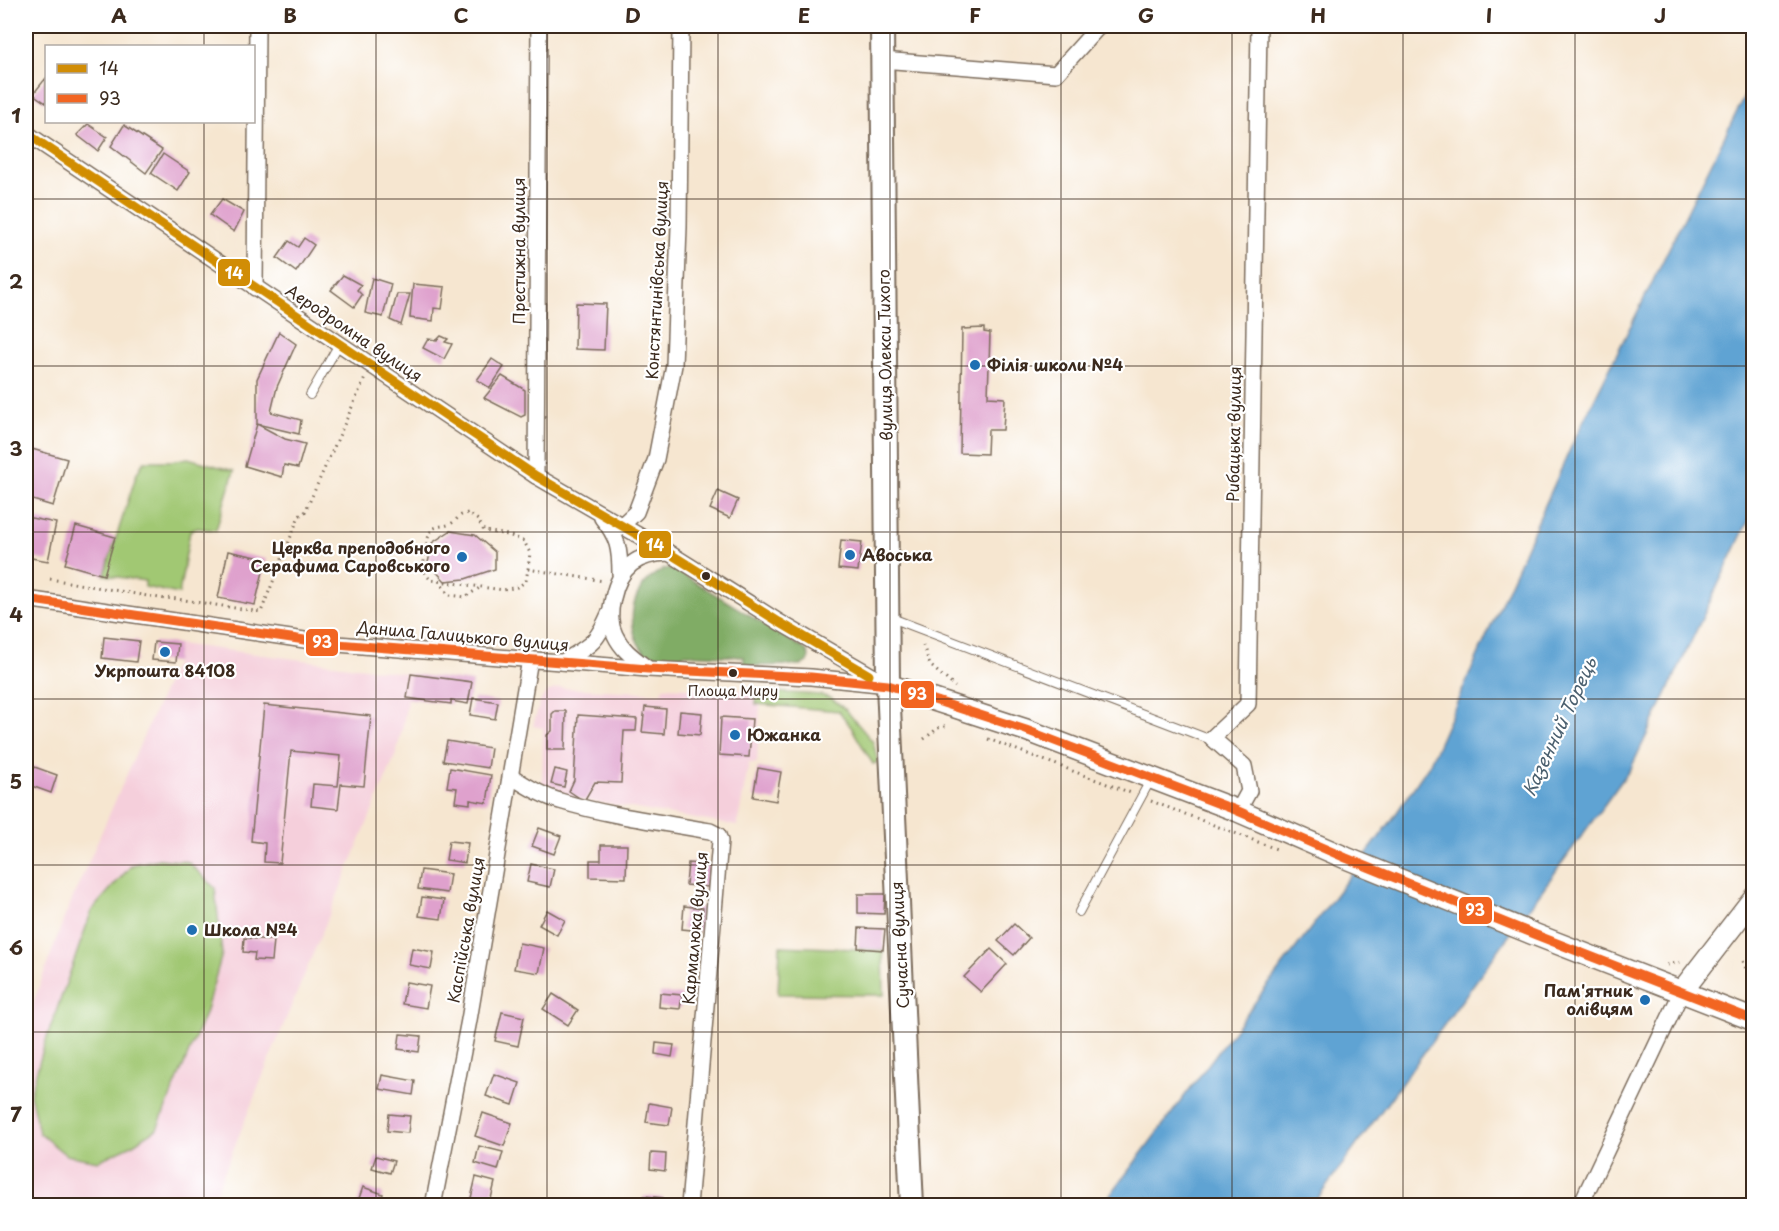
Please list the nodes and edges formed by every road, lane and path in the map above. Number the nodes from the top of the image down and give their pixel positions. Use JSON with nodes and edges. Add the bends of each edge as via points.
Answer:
{"nodes":[{"id":1,"x":257,"y":26,"type":"edge"},
{"id":2,"x":539,"y":26,"type":"edge"},
{"id":3,"x":681,"y":26,"type":"edge"},
{"id":4,"x":882,"y":26,"type":"edge"},
{"id":5,"x":1099,"y":26,"type":"edge"},
{"id":6,"x":1259,"y":26,"type":"edge"},
{"id":7,"x":882,"y":60,"type":"junction"},
{"id":8,"x":26,"y":133,"type":"edge"},
{"id":9,"x":255,"y":288,"type":"junction"},
{"id":10,"x":339,"y":344,"type":"junction"},
{"id":11,"x":371,"y":366,"type":"junction"},
{"id":12,"x":310,"y":395,"type":"dead end"},
{"id":13,"x":536,"y":477,"type":"junction"},
{"id":14,"x":598,"y":513,"type":"junction"},
{"id":15,"x":622,"y":525,"type":"junction"},
{"id":16,"x":669,"y":553,"type":"junction"},
{"id":17,"x":528,"y":568,"type":"junction"},
{"id":18,"x":50,"y":579,"type":"dead end"},
{"id":19,"x":619,"y":579,"type":"junction"},
{"id":20,"x":440,"y":581,"type":"junction"},
{"id":21,"x":481,"y":587,"type":"junction"},
{"id":22,"x":26,"y":599,"type":"edge"},
{"id":23,"x":609,"y":614,"type":"junction"},
{"id":24,"x":887,"y":616,"type":"junction"},
{"id":25,"x":530,"y":659,"type":"junction"},
{"id":26,"x":563,"y":662,"type":"junction"},
{"id":27,"x":648,"y":669,"type":"junction"},
{"id":28,"x":888,"y":685,"type":"junction"},
{"id":29,"x":1216,"y":741,"type":"junction"},
{"id":30,"x":511,"y":776,"type":"junction"},
{"id":31,"x":1152,"y":778,"type":"junction"},
{"id":32,"x":1238,"y":811,"type":"junction"},
{"id":33,"x":1754,"y":898,"type":"edge"},
{"id":34,"x":1079,"y":912,"type":"dead end"},
{"id":35,"x":1743,"y":961,"type":"dead end"},
{"id":36,"x":1754,"y":990,"type":"edge"},
{"id":37,"x":1682,"y":991,"type":"junction"},
{"id":38,"x":1754,"y":1020,"type":"edge"},
{"id":39,"x":433,"y":1206,"type":"edge"},
{"id":40,"x":689,"y":1206,"type":"edge"},
{"id":41,"x":912,"y":1206,"type":"edge"},
{"id":42,"x":1580,"y":1206,"type":"edge"}],
"edges":[{"from":1,"to":9,"type":"street"},
{"from":2,"to":13,"type":"street","name":"Престижна вулиця"},
{"from":3,"to":15,"type":"street","name":"Констянтинівська вулиця","via":[[674,365],[656,459],[636,512]]},
{"from":4,"to":7,"type":"main road","name":"вулиця Олекси Тихого"},
{"from":5,"to":7,"type":"street","via":[[1056,74]]},
{"from":6,"to":29,"type":"street","name":"Рибацька вулиця","via":[[1248,704],[1212,738]]},
{"from":7,"to":24,"type":"main road","name":"вулиця Олекси Тихого"},
{"from":8,"to":9,"type":"street","name":"Аеродромна вулиця"},
{"from":9,"to":10,"type":"street","name":"Аеродромна вулиця"},
{"from":10,"to":11,"type":"street","name":"Аеродромна вулиця"},
{"from":10,"to":12,"type":"lane"},
{"from":11,"to":13,"type":"street","name":"Аеродромна вулиця"},
{"from":11,"to":18,"type":"path","via":[[305,512],[299,516],[261,612]]},
{"from":13,"to":14,"type":"street","name":"Аеродромна вулиця"},
{"from":14,"to":15,"type":"street","name":"Аеродромна вулиця"},
{"from":14,"to":19,"type":"street","via":[[618,542]]},
{"from":15,"to":16,"type":"street","name":"Аеродромна вулиця"},
{"from":16,"to":19,"type":"street","via":[[651,554],[636,561]]},
{"from":16,"to":28,"type":"street"},
{"from":17,"to":19,"type":"path"},
{"from":17,"to":20,"type":"path","via":[[530,554],[524,541],[484,531],[468,513],[432,530],[427,538],[426,574],[431,580]]},
{"from":17,"to":21,"type":"path","via":[[526,581],[518,587]]},
{"from":19,"to":23,"type":"street"},
{"from":20,"to":21,"type":"path"},
{"from":20,"to":21,"type":"path","via":[[449,595],[465,597]]},
{"from":22,"to":25,"type":"street","name":"Данила Галицького вулиця","via":[[325,643]]},
{"from":23,"to":26,"type":"street","via":[[593,643]]},
{"from":23,"to":27,"type":"street","via":[[614,634],[625,651]]},
{"from":24,"to":28,"type":"main road","name":"вулиця Олекси Тихого"},
{"from":24,"to":29,"type":"lane"},
{"from":25,"to":26,"type":"street","name":"Данила Галицького вулиця"},
{"from":25,"to":30,"type":"street","name":"Каспійська вулиця"},
{"from":26,"to":27,"type":"street","name":"Данила Галицького вулиця"},
{"from":27,"to":28,"type":"street"},
{"from":28,"to":31,"type":"main road","via":[[1026,730]]},
{"from":28,"to":41,"type":"main road","name":"Сучасна вулиця"},
{"from":29,"to":32,"type":"street","via":[[1244,766],[1249,791]]},
{"from":30,"to":39,"type":"street","name":"Каспійська вулиця"},
{"from":30,"to":40,"type":"street","name":"Кармалюка вулиця","via":[[559,801],[718,835]]},
{"from":31,"to":32,"type":"main road"},
{"from":31,"to":34,"type":"lane"},
{"from":32,"to":37,"type":"main road"},
{"from":33,"to":37,"type":"main road"},
{"from":35,"to":36,"type":"path"},
{"from":37,"to":38,"type":"main road"},
{"from":37,"to":42,"type":"street"}]}
